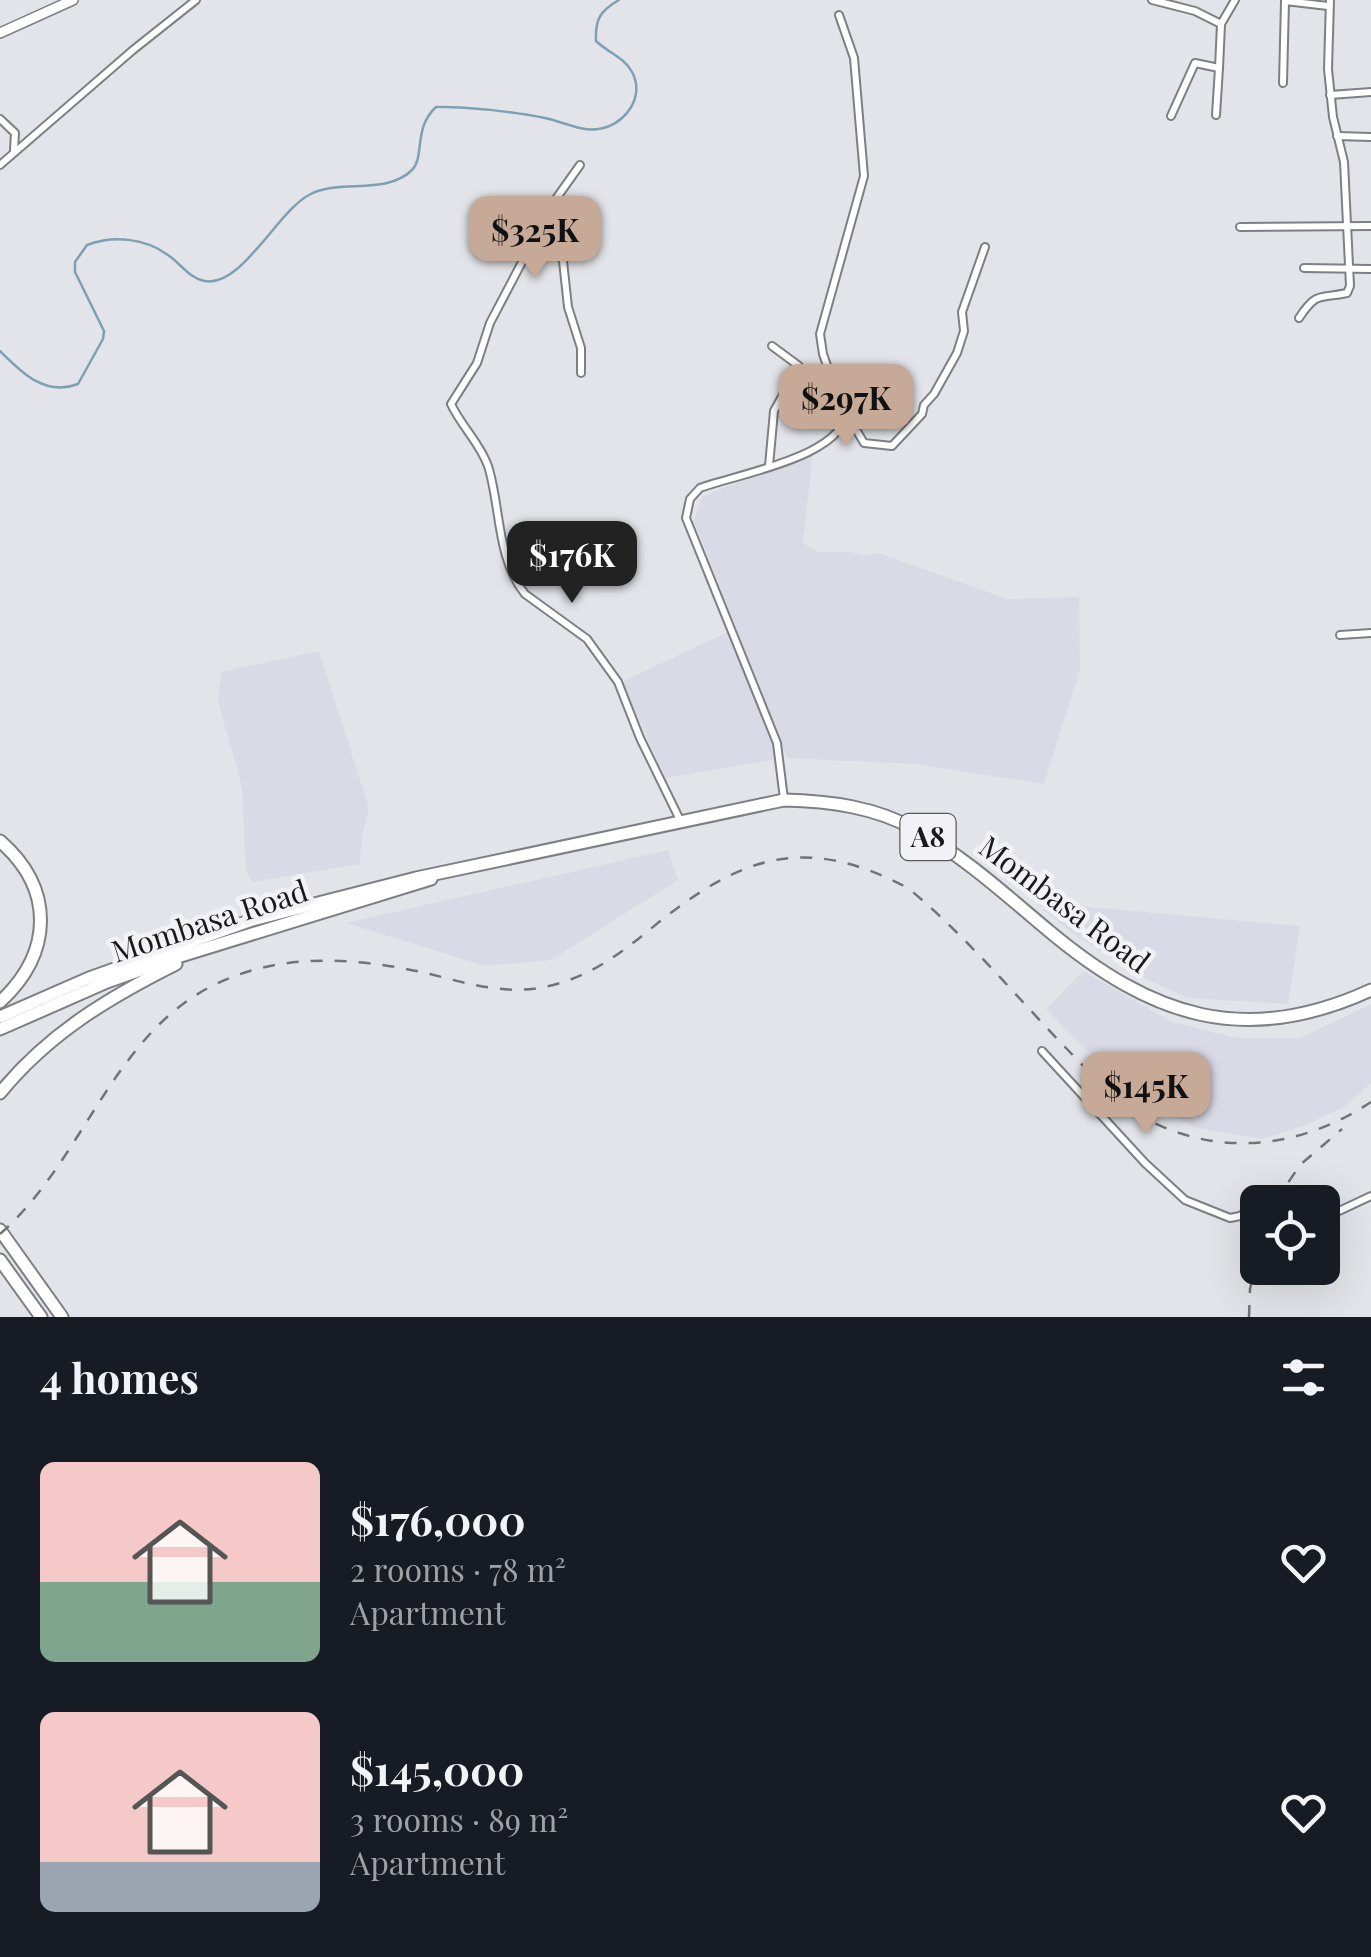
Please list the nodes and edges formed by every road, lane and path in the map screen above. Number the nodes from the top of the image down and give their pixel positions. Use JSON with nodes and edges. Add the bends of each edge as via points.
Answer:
{"nodes":[{"id":1,"x":73,"y":0,"type":"edge"},
{"id":2,"x":196,"y":0,"type":"edge"},
{"id":3,"x":1152,"y":0,"type":"edge"},
{"id":4,"x":1235,"y":0,"type":"edge"},
{"id":5,"x":1284,"y":0,"type":"edge"},
{"id":6,"x":1329,"y":3,"type":"edge"},
{"id":7,"x":840,"y":15,"type":"dead end"},
{"id":8,"x":1221,"y":24,"type":"junction"},
{"id":9,"x":0,"y":33,"type":"edge"},
{"id":10,"x":1218,"y":68,"type":"junction"},
{"id":11,"x":1283,"y":83,"type":"dead end"},
{"id":12,"x":1371,"y":92,"type":"edge"},
{"id":13,"x":1330,"y":95,"type":"junction"},
{"id":14,"x":1216,"y":115,"type":"dead end"},
{"id":15,"x":1171,"y":116,"type":"dead end"},
{"id":16,"x":0,"y":119,"type":"edge"},
{"id":17,"x":1337,"y":136,"type":"junction"},
{"id":18,"x":1371,"y":137,"type":"edge"},
{"id":19,"x":12,"y":154,"type":"junction"},
{"id":20,"x":0,"y":164,"type":"edge"},
{"id":21,"x":580,"y":165,"type":"dead end"},
{"id":22,"x":546,"y":220,"type":"junction"},
{"id":23,"x":1347,"y":225,"type":"junction"},
{"id":24,"x":1371,"y":226,"type":"edge"},
{"id":25,"x":1240,"y":227,"type":"dead end"},
{"id":26,"x":985,"y":247,"type":"dead end"},
{"id":27,"x":1304,"y":268,"type":"dead end"},
{"id":28,"x":1371,"y":269,"type":"edge"},
{"id":29,"x":1351,"y":270,"type":"junction"},
{"id":30,"x":1299,"y":318,"type":"dead end"},
{"id":31,"x":772,"y":346,"type":"dead end"},
{"id":32,"x":580,"y":374,"type":"dead end"},
{"id":33,"x":848,"y":415,"type":"junction"},
{"id":34,"x":768,"y":466,"type":"junction"},
{"id":35,"x":1371,"y":633,"type":"edge"},
{"id":36,"x":1340,"y":634,"type":"dead end"},
{"id":37,"x":784,"y":800,"type":"junction"},
{"id":38,"x":681,"y":823,"type":"junction"},
{"id":39,"x":0,"y":842,"type":"edge"},
{"id":40,"x":439,"y":875,"type":"junction"},
{"id":41,"x":202,"y":951,"type":"junction"},
{"id":42,"x":1371,"y":990,"type":"edge"},
{"id":43,"x":0,"y":1002,"type":"edge"},
{"id":44,"x":0,"y":1018,"type":"edge"},
{"id":45,"x":0,"y":1029,"type":"edge"},
{"id":46,"x":1042,"y":1051,"type":"dead end"},
{"id":47,"x":0,"y":1094,"type":"edge"},
{"id":48,"x":1371,"y":1196,"type":"edge"},
{"id":49,"x":1340,"y":1211,"type":"edge"},
{"id":50,"x":1240,"y":1216,"type":"edge"},
{"id":51,"x":0,"y":1230,"type":"edge"},
{"id":52,"x":0,"y":1260,"type":"edge"},
{"id":53,"x":42,"y":1317,"type":"edge"},
{"id":54,"x":62,"y":1317,"type":"edge"}],
"edges":[{"from":1,"to":9,"type":"main road"},
{"from":2,"to":19,"type":"street"},
{"from":3,"to":8,"type":"street"},
{"from":4,"to":8,"type":"street"},
{"from":5,"to":6,"type":"street"},
{"from":5,"to":11,"type":"street"},
{"from":6,"to":13,"type":"street"},
{"from":7,"to":33,"type":"street","via":[[854,58],[864,176],[820,334]]},
{"from":8,"to":10,"type":"street"},
{"from":10,"to":14,"type":"street"},
{"from":10,"to":15,"type":"street","via":[[1195,63]]},
{"from":12,"to":13,"type":"street"},
{"from":13,"to":17,"type":"street"},
{"from":16,"to":19,"type":"street","via":[[15,133]]},
{"from":17,"to":18,"type":"street"},
{"from":17,"to":23,"type":"street"},
{"from":19,"to":20,"type":"street"},
{"from":21,"to":22,"type":"street"},
{"from":22,"to":32,"type":"street","via":[[562,261],[581,348]]},
{"from":22,"to":38,"type":"street","via":[[451,404],[486,462],[518,586],[588,639],[618,682]]},
{"from":23,"to":24,"type":"street"},
{"from":23,"to":25,"type":"street"},
{"from":23,"to":29,"type":"street"},
{"from":26,"to":33,"type":"street","via":[[962,312],[958,353],[914,424],[892,446],[864,443]]},
{"from":27,"to":29,"type":"street"},
{"from":28,"to":29,"type":"street"},
{"from":29,"to":30,"type":"street","via":[[1347,293],[1312,299]]},
{"from":31,"to":34,"type":"street","via":[[799,366],[774,410]]},
{"from":33,"to":34,"type":"street","via":[[820,448]]},
{"from":34,"to":37,"type":"street","via":[[700,488],[686,518],[777,742]]},
{"from":35,"to":36,"type":"street"},
{"from":37,"to":38,"type":"highway","name":"Mombasa Road","number":"A8"},
{"from":37,"to":42,"type":"highway","name":"Mombasa Road","number":"A8","via":[[862,809],[916,829],[1094,966],[1170,1006],[1223,1018],[1279,1020]]},
{"from":38,"to":40,"type":"highway","name":"Mombasa Road","number":"A8"},
{"from":39,"to":43,"type":"highway","via":[[29,875],[41,920],[33,960]]},
{"from":40,"to":41,"type":"highway","name":"Mombasa Road","number":"A8"},
{"from":40,"to":44,"type":"highway","name":"Mombasa Road","number":"A8","via":[[227,927]]},
{"from":41,"to":45,"type":"highway","name":"Mombasa Road","number":"A8","via":[[107,982]]},
{"from":41,"to":47,"type":"highway","via":[[66,1027]]},
{"from":46,"to":50,"type":"street","via":[[1185,1200]]},
{"from":48,"to":49,"type":"street"},
{"from":51,"to":54,"type":"highway"},
{"from":52,"to":53,"type":"highway"}]}
